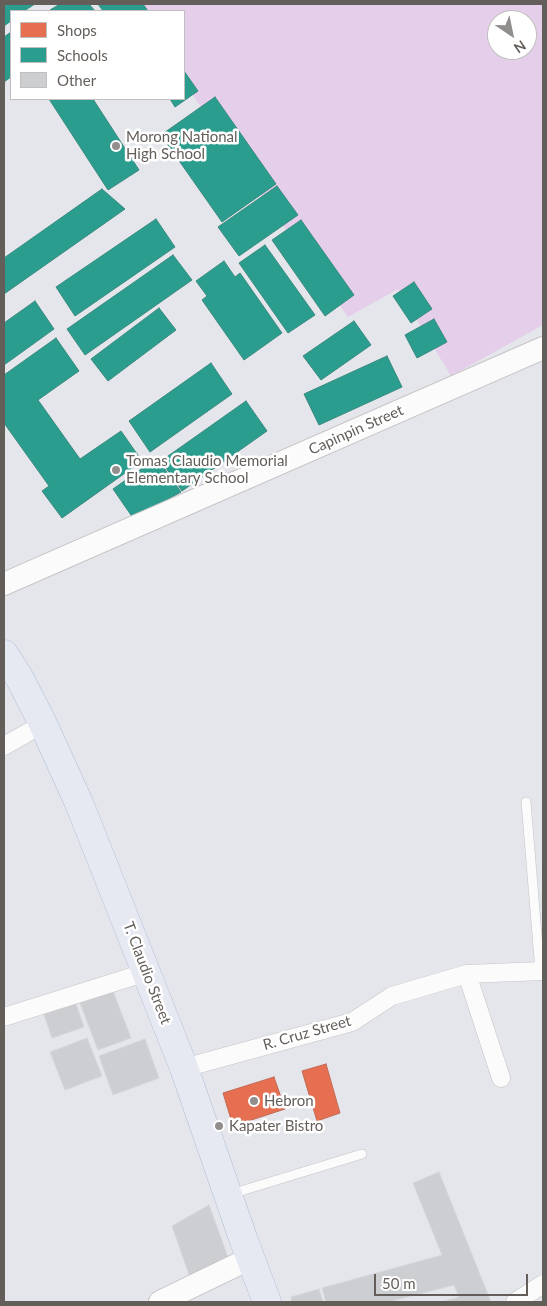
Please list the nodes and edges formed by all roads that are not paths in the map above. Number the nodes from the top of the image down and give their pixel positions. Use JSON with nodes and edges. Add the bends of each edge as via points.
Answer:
{"nodes":[{"id":1,"x":543,"y":348,"type":"edge"},
{"id":2,"x":4,"y":584,"type":"edge"},
{"id":3,"x":4,"y":654,"type":"edge"},
{"id":4,"x":43,"y":724,"type":"junction"},
{"id":5,"x":4,"y":746,"type":"edge"},
{"id":6,"x":526,"y":802,"type":"dead end"},
{"id":7,"x":541,"y":971,"type":"edge"},
{"id":8,"x":147,"y":972,"type":"junction"},
{"id":9,"x":467,"y":974,"type":"junction"},
{"id":10,"x":4,"y":1017,"type":"edge"},
{"id":11,"x":184,"y":1068,"type":"junction"},
{"id":12,"x":501,"y":1078,"type":"dead end"},
{"id":13,"x":362,"y":1154,"type":"dead end"},
{"id":14,"x":228,"y":1195,"type":"junction"},
{"id":15,"x":251,"y":1258,"type":"junction"},
{"id":16,"x":543,"y":1284,"type":"edge"},
{"id":17,"x":160,"y":1302,"type":"edge"},
{"id":18,"x":267,"y":1302,"type":"edge"},
{"id":19,"x":515,"y":1302,"type":"edge"}],
"edges":[{"from":1,"to":2,"type":"street","name":"Capinpin Street"},
{"from":3,"to":4,"type":"main road","name":"T. Claudio Street"},
{"from":4,"to":5,"type":"street"},
{"from":4,"to":8,"type":"main road","name":"T. Claudio Street","via":[[79,803]]},
{"from":6,"to":7,"type":"lane"},
{"from":7,"to":9,"type":"street","name":"R. Cruz Street"},
{"from":8,"to":10,"type":"street"},
{"from":8,"to":11,"type":"main road","name":"T. Claudio Street"},
{"from":9,"to":11,"type":"street","name":"R. Cruz Street","via":[[392,996],[352,1022]]},
{"from":9,"to":12,"type":"street"},
{"from":11,"to":14,"type":"main road","name":"T. Claudio Street"},
{"from":13,"to":14,"type":"lane"},
{"from":14,"to":15,"type":"main road","name":"T. Claudio Street"},
{"from":15,"to":17,"type":"street"},
{"from":15,"to":18,"type":"main road","name":"T. Claudio Street"},
{"from":16,"to":19,"type":"street"}]}
